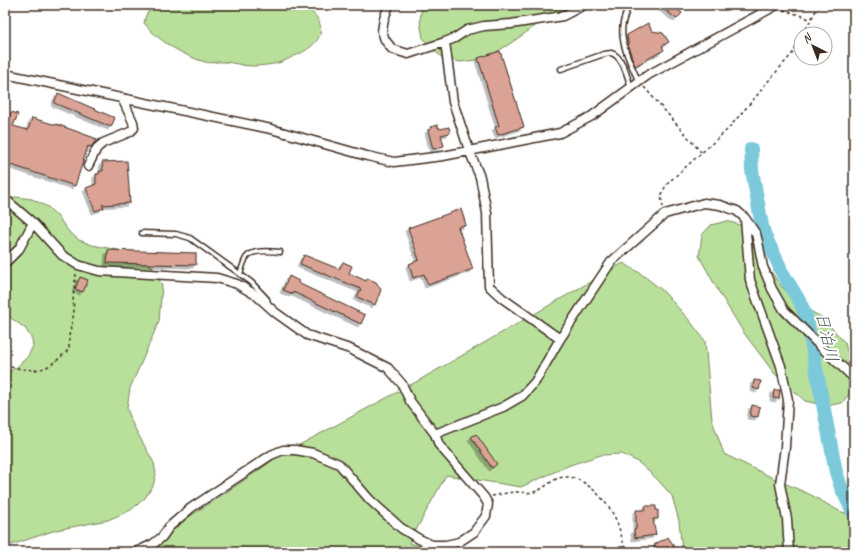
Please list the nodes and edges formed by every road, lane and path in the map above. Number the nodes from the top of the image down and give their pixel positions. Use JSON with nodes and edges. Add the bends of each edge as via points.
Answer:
{"nodes":[{"id":1,"x":389,"y":5,"type":"edge"},
{"id":2,"x":584,"y":5,"type":"edge"},
{"id":3,"x":629,"y":5,"type":"edge"},
{"id":4,"x":759,"y":5,"type":"edge"},
{"id":5,"x":819,"y":5,"type":"edge"},
{"id":6,"x":775,"y":6,"type":"edge"},
{"id":7,"x":761,"y":14,"type":"junction"},
{"id":8,"x":811,"y":20,"type":"junction"},
{"id":9,"x":808,"y":26,"type":"edge"},
{"id":10,"x":445,"y":42,"type":"junction"},
{"id":11,"x":793,"y":52,"type":"edge"},
{"id":12,"x":561,"y":70,"type":"dead end"},
{"id":13,"x":5,"y":74,"type":"edge"},
{"id":14,"x":638,"y":82,"type":"junction"},
{"id":15,"x":631,"y":87,"type":"junction"},
{"id":16,"x":122,"y":98,"type":"junction"},
{"id":17,"x":469,"y":150,"type":"junction"},
{"id":18,"x":702,"y":152,"type":"junction"},
{"id":19,"x":88,"y":166,"type":"dead end"},
{"id":20,"x":5,"y":199,"type":"edge"},
{"id":21,"x":665,"y":214,"type":"junction"},
{"id":22,"x":745,"y":218,"type":"junction"},
{"id":23,"x":33,"y":223,"type":"junction"},
{"id":24,"x":142,"y":233,"type":"dead end"},
{"id":25,"x":280,"y":252,"type":"dead end"},
{"id":26,"x":5,"y":263,"type":"edge"},
{"id":27,"x":78,"y":265,"type":"junction"},
{"id":28,"x":240,"y":274,"type":"junction"},
{"id":29,"x":270,"y":308,"type":"junction"},
{"id":30,"x":560,"y":338,"type":"junction"},
{"id":31,"x":5,"y":366,"type":"edge"},
{"id":32,"x":854,"y":378,"type":"edge"},
{"id":33,"x":435,"y":434,"type":"junction"},
{"id":34,"x":484,"y":497,"type":"junction"},
{"id":35,"x":136,"y":552,"type":"edge"},
{"id":36,"x":625,"y":552,"type":"edge"},
{"id":37,"x":788,"y":552,"type":"edge"}],
"edges":[{"from":1,"to":10,"type":"street","via":[[382,32],[392,49],[408,54]]},
{"from":2,"to":10,"type":"street","via":[[563,16],[467,30]]},
{"from":3,"to":14,"type":"lane","via":[[622,33],[628,59]]},
{"from":4,"to":7,"type":"lane"},
{"from":5,"to":8,"type":"path"},
{"from":6,"to":7,"type":"street"},
{"from":6,"to":8,"type":"path"},
{"from":7,"to":14,"type":"street"},
{"from":8,"to":9,"type":"path"},
{"from":10,"to":17,"type":"street","via":[[453,102]]},
{"from":11,"to":18,"type":"path","via":[[728,130]]},
{"from":12,"to":15,"type":"lane","via":[[611,53],[621,60]]},
{"from":13,"to":16,"type":"street"},
{"from":14,"to":15,"type":"street"},
{"from":14,"to":18,"type":"path"},
{"from":15,"to":17,"type":"street","via":[[592,116],[560,133]]},
{"from":16,"to":17,"type":"street","via":[[271,130],[394,162]]},
{"from":16,"to":19,"type":"street","via":[[134,128],[103,143],[97,148]]},
{"from":17,"to":30,"type":"street","via":[[480,177],[487,213],[489,286]]},
{"from":18,"to":21,"type":"path","via":[[664,188],[661,198]]},
{"from":20,"to":23,"type":"street"},
{"from":21,"to":22,"type":"street","via":[[704,203],[737,211]]},
{"from":21,"to":30,"type":"street","via":[[611,262]]},
{"from":22,"to":32,"type":"street","via":[[756,234],[763,267],[784,310]]},
{"from":22,"to":37,"type":"street","via":[[750,280],[781,366],[788,400],[780,484],[787,519]]},
{"from":23,"to":26,"type":"street","via":[[19,249]]},
{"from":23,"to":27,"type":"street","via":[[62,255]]},
{"from":24,"to":28,"type":"lane","via":[[176,234],[190,238]]},
{"from":25,"to":28,"type":"lane","via":[[251,254],[246,257]]},
{"from":27,"to":29,"type":"street","via":[[99,271],[217,278],[237,284],[256,295]]},
{"from":27,"to":31,"type":"path","via":[[69,349],[57,361],[44,368],[30,370]]},
{"from":28,"to":29,"type":"lane","via":[[267,299]]},
{"from":29,"to":33,"type":"street","via":[[307,335],[350,349],[388,368],[402,384],[410,401]]},
{"from":30,"to":33,"type":"street","via":[[535,382],[522,396],[503,407]]},
{"from":33,"to":34,"type":"street","via":[[439,445]]},
{"from":34,"to":35,"type":"street","via":[[488,504],[486,516],[474,532],[459,542],[446,545],[432,544],[401,528],[370,500],[339,464],[313,453],[282,450],[270,455],[191,508],[169,527],[162,537]]},
{"from":34,"to":36,"type":"path","via":[[538,491],[556,479],[566,477],[579,480],[590,487],[614,515]]}]}
